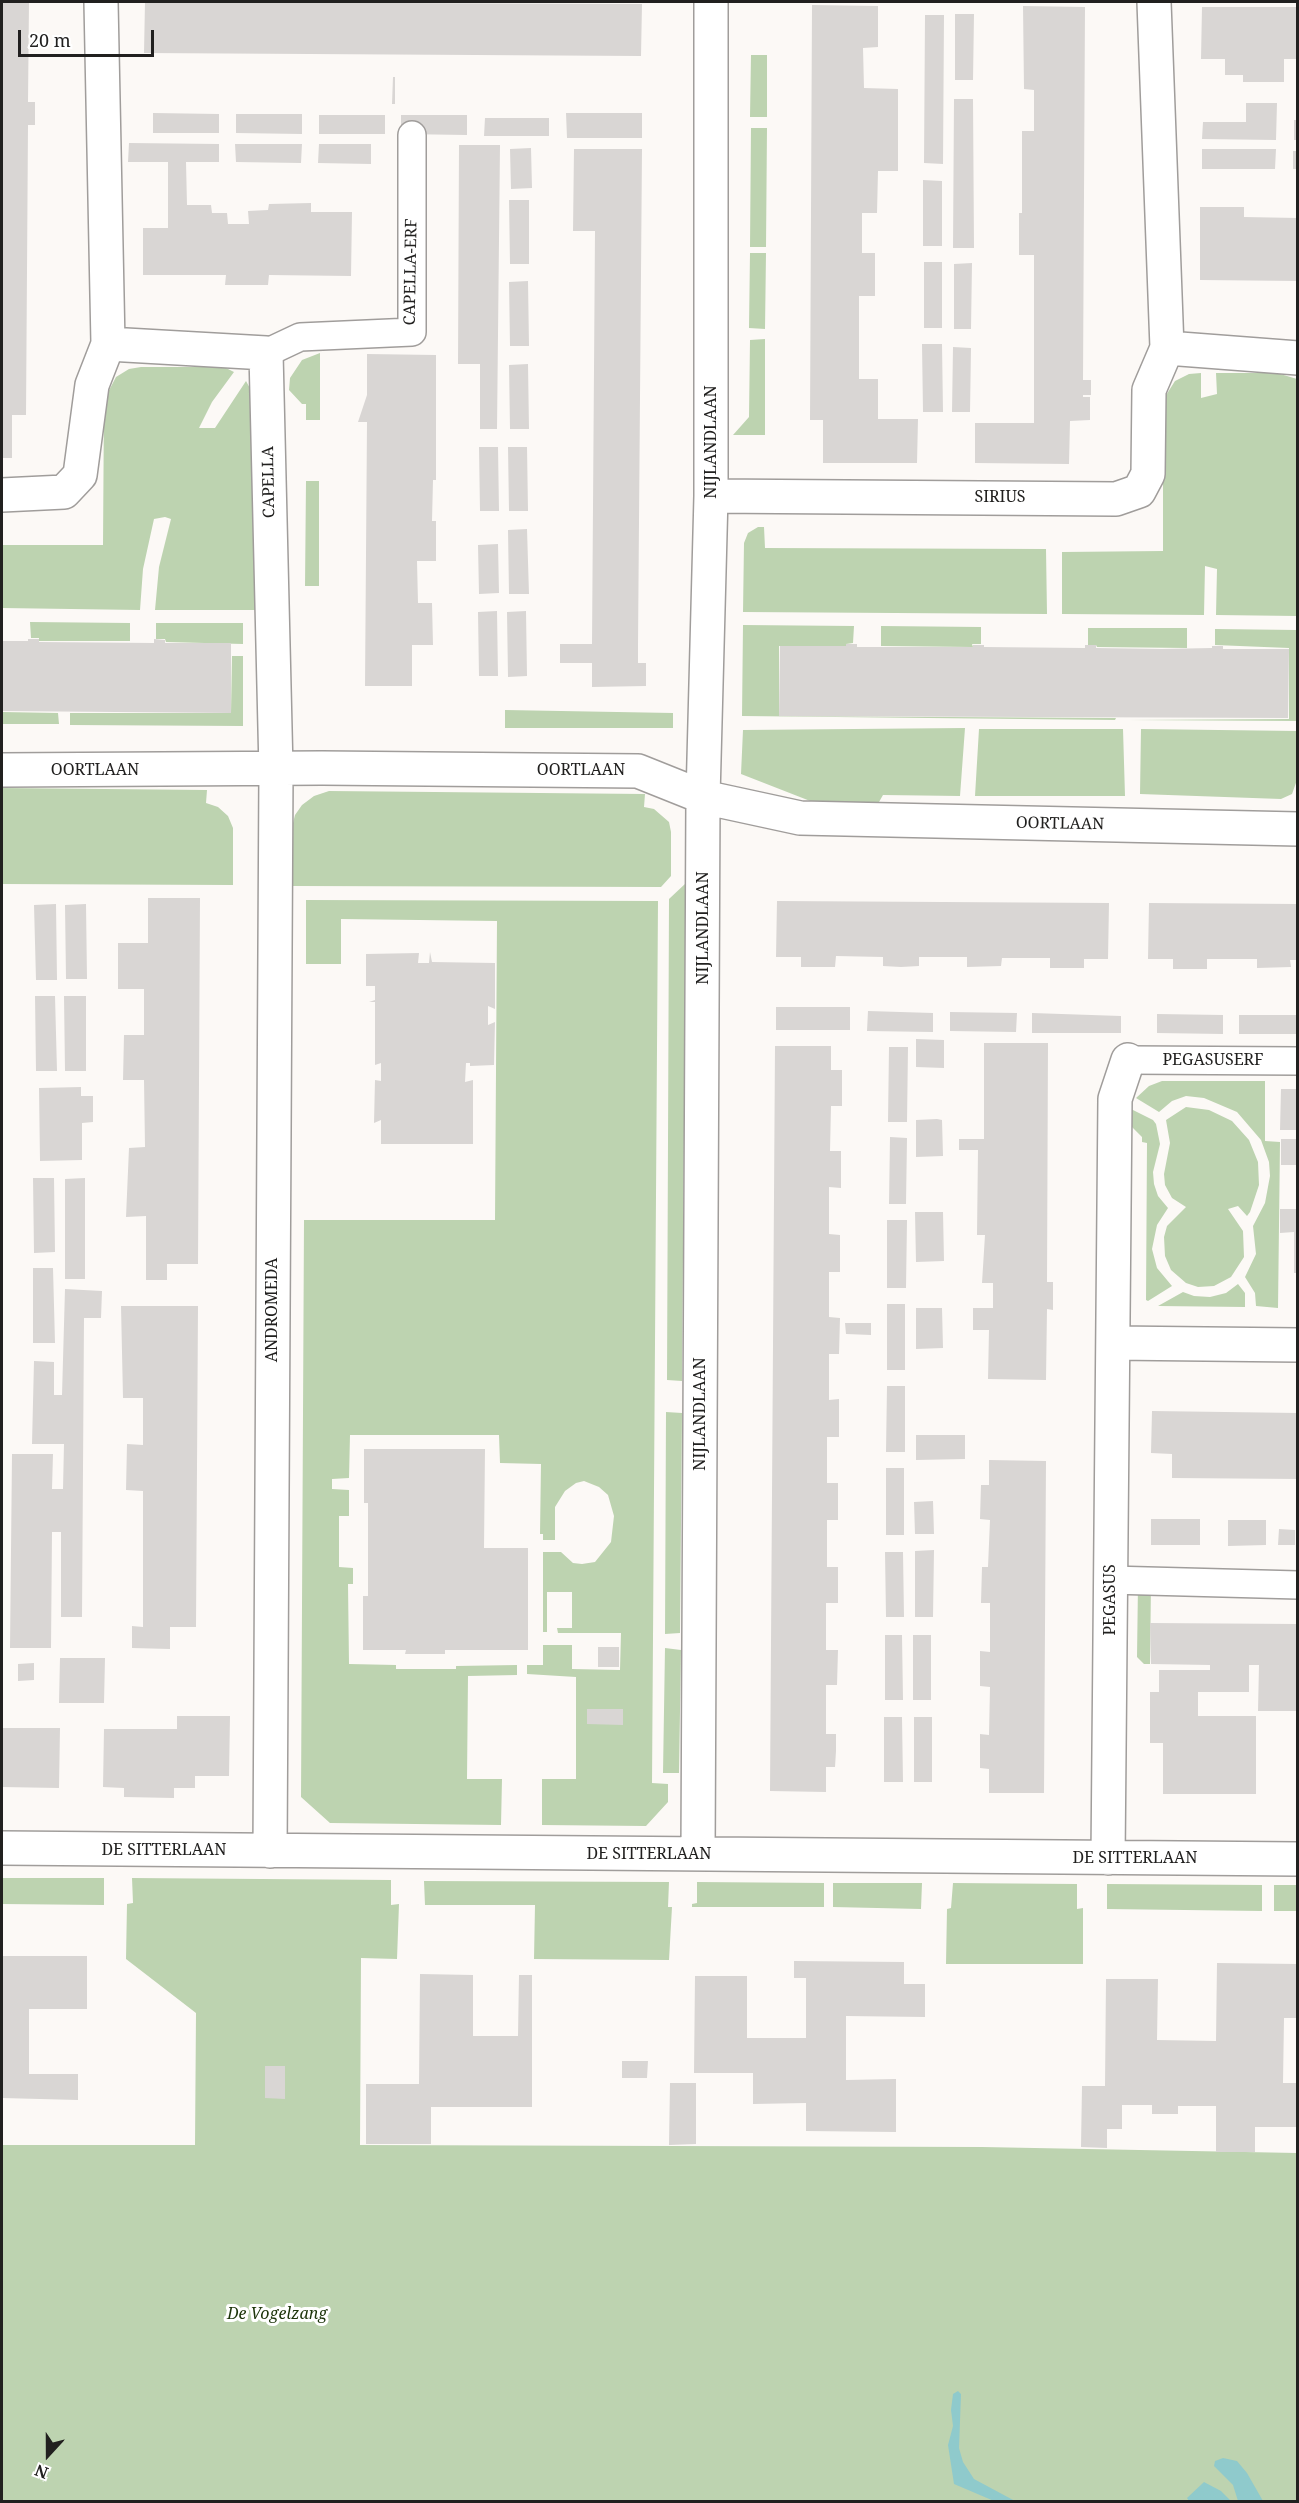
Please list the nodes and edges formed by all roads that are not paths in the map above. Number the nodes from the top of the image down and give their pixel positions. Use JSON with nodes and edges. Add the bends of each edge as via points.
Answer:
{"nodes":[{"id":1,"x":101,"y":2,"type":"edge"},
{"id":2,"x":711,"y":2,"type":"edge"},
{"id":3,"x":1154,"y":2,"type":"edge"},
{"id":4,"x":412,"y":135,"type":"dead end"},
{"id":5,"x":108,"y":344,"type":"junction"},
{"id":6,"x":1167,"y":348,"type":"junction"},
{"id":7,"x":266,"y":353,"type":"junction"},
{"id":8,"x":1298,"y":358,"type":"edge"},
{"id":9,"x":2,"y":495,"type":"edge"},
{"id":10,"x":711,"y":496,"type":"junction"},
{"id":11,"x":2,"y":770,"type":"edge"},
{"id":12,"x":276,"y":770,"type":"junction"},
{"id":13,"x":703,"y":797,"type":"junction"},
{"id":14,"x":1298,"y":829,"type":"edge"},
{"id":15,"x":1128,"y":1060,"type":"joint"},
{"id":16,"x":1298,"y":1061,"type":"edge"},
{"id":17,"x":1113,"y":1343,"type":"junction"},
{"id":18,"x":1298,"y":1345,"type":"edge"},
{"id":19,"x":1110,"y":1580,"type":"junction"},
{"id":20,"x":1298,"y":1585,"type":"edge"},
{"id":21,"x":2,"y":1848,"type":"edge"},
{"id":22,"x":270,"y":1851,"type":"junction"},
{"id":23,"x":698,"y":1854,"type":"junction"},
{"id":24,"x":1108,"y":1858,"type":"junction"},
{"id":25,"x":1298,"y":1859,"type":"edge"}],
"edges":[{"from":1,"to":5,"type":"street"},
{"from":2,"to":10,"type":"street","name":"NIJLANDLAAN"},
{"from":3,"to":6,"type":"street","name":"SIRIUS"},
{"from":4,"to":7,"type":"lane","name":"CAPELLA-ERF","via":[[412,332],[300,337]]},
{"from":5,"to":7,"type":"street"},
{"from":5,"to":9,"type":"street","via":[[92,385],[80,475],[64,492]]},
{"from":6,"to":8,"type":"street"},
{"from":6,"to":10,"type":"street","name":"SIRIUS","via":[[1149,390],[1149,474],[1139,491],[1116,499]]},
{"from":7,"to":12,"type":"street","name":"CAPELLA"},
{"from":10,"to":13,"type":"street","name":"NIJLANDLAAN"},
{"from":11,"to":12,"type":"street","name":"OORTLAAN"},
{"from":12,"to":13,"type":"street","name":"OORTLAAN","via":[[638,771]]},
{"from":12,"to":22,"type":"street","name":"ANDROMEDA"},
{"from":13,"to":14,"type":"street","name":"OORTLAAN","via":[[800,818]]},
{"from":13,"to":23,"type":"street","name":"NIJLANDLAAN"},
{"from":15,"to":16,"type":"lane","name":"PEGASUSERF"},
{"from":15,"to":17,"type":"street","name":"PEGASUS","via":[[1115,1099]]},
{"from":17,"to":18,"type":"street"},
{"from":17,"to":19,"type":"street","name":"PEGASUS"},
{"from":19,"to":20,"type":"lane"},
{"from":19,"to":24,"type":"street","name":"PEGASUS"},
{"from":21,"to":22,"type":"street","name":"DE SITTERLAAN"},
{"from":22,"to":23,"type":"street","name":"DE SITTERLAAN"},
{"from":23,"to":24,"type":"street","name":"DE SITTERLAAN"},
{"from":24,"to":25,"type":"street","name":"DE SITTERLAAN"}]}
